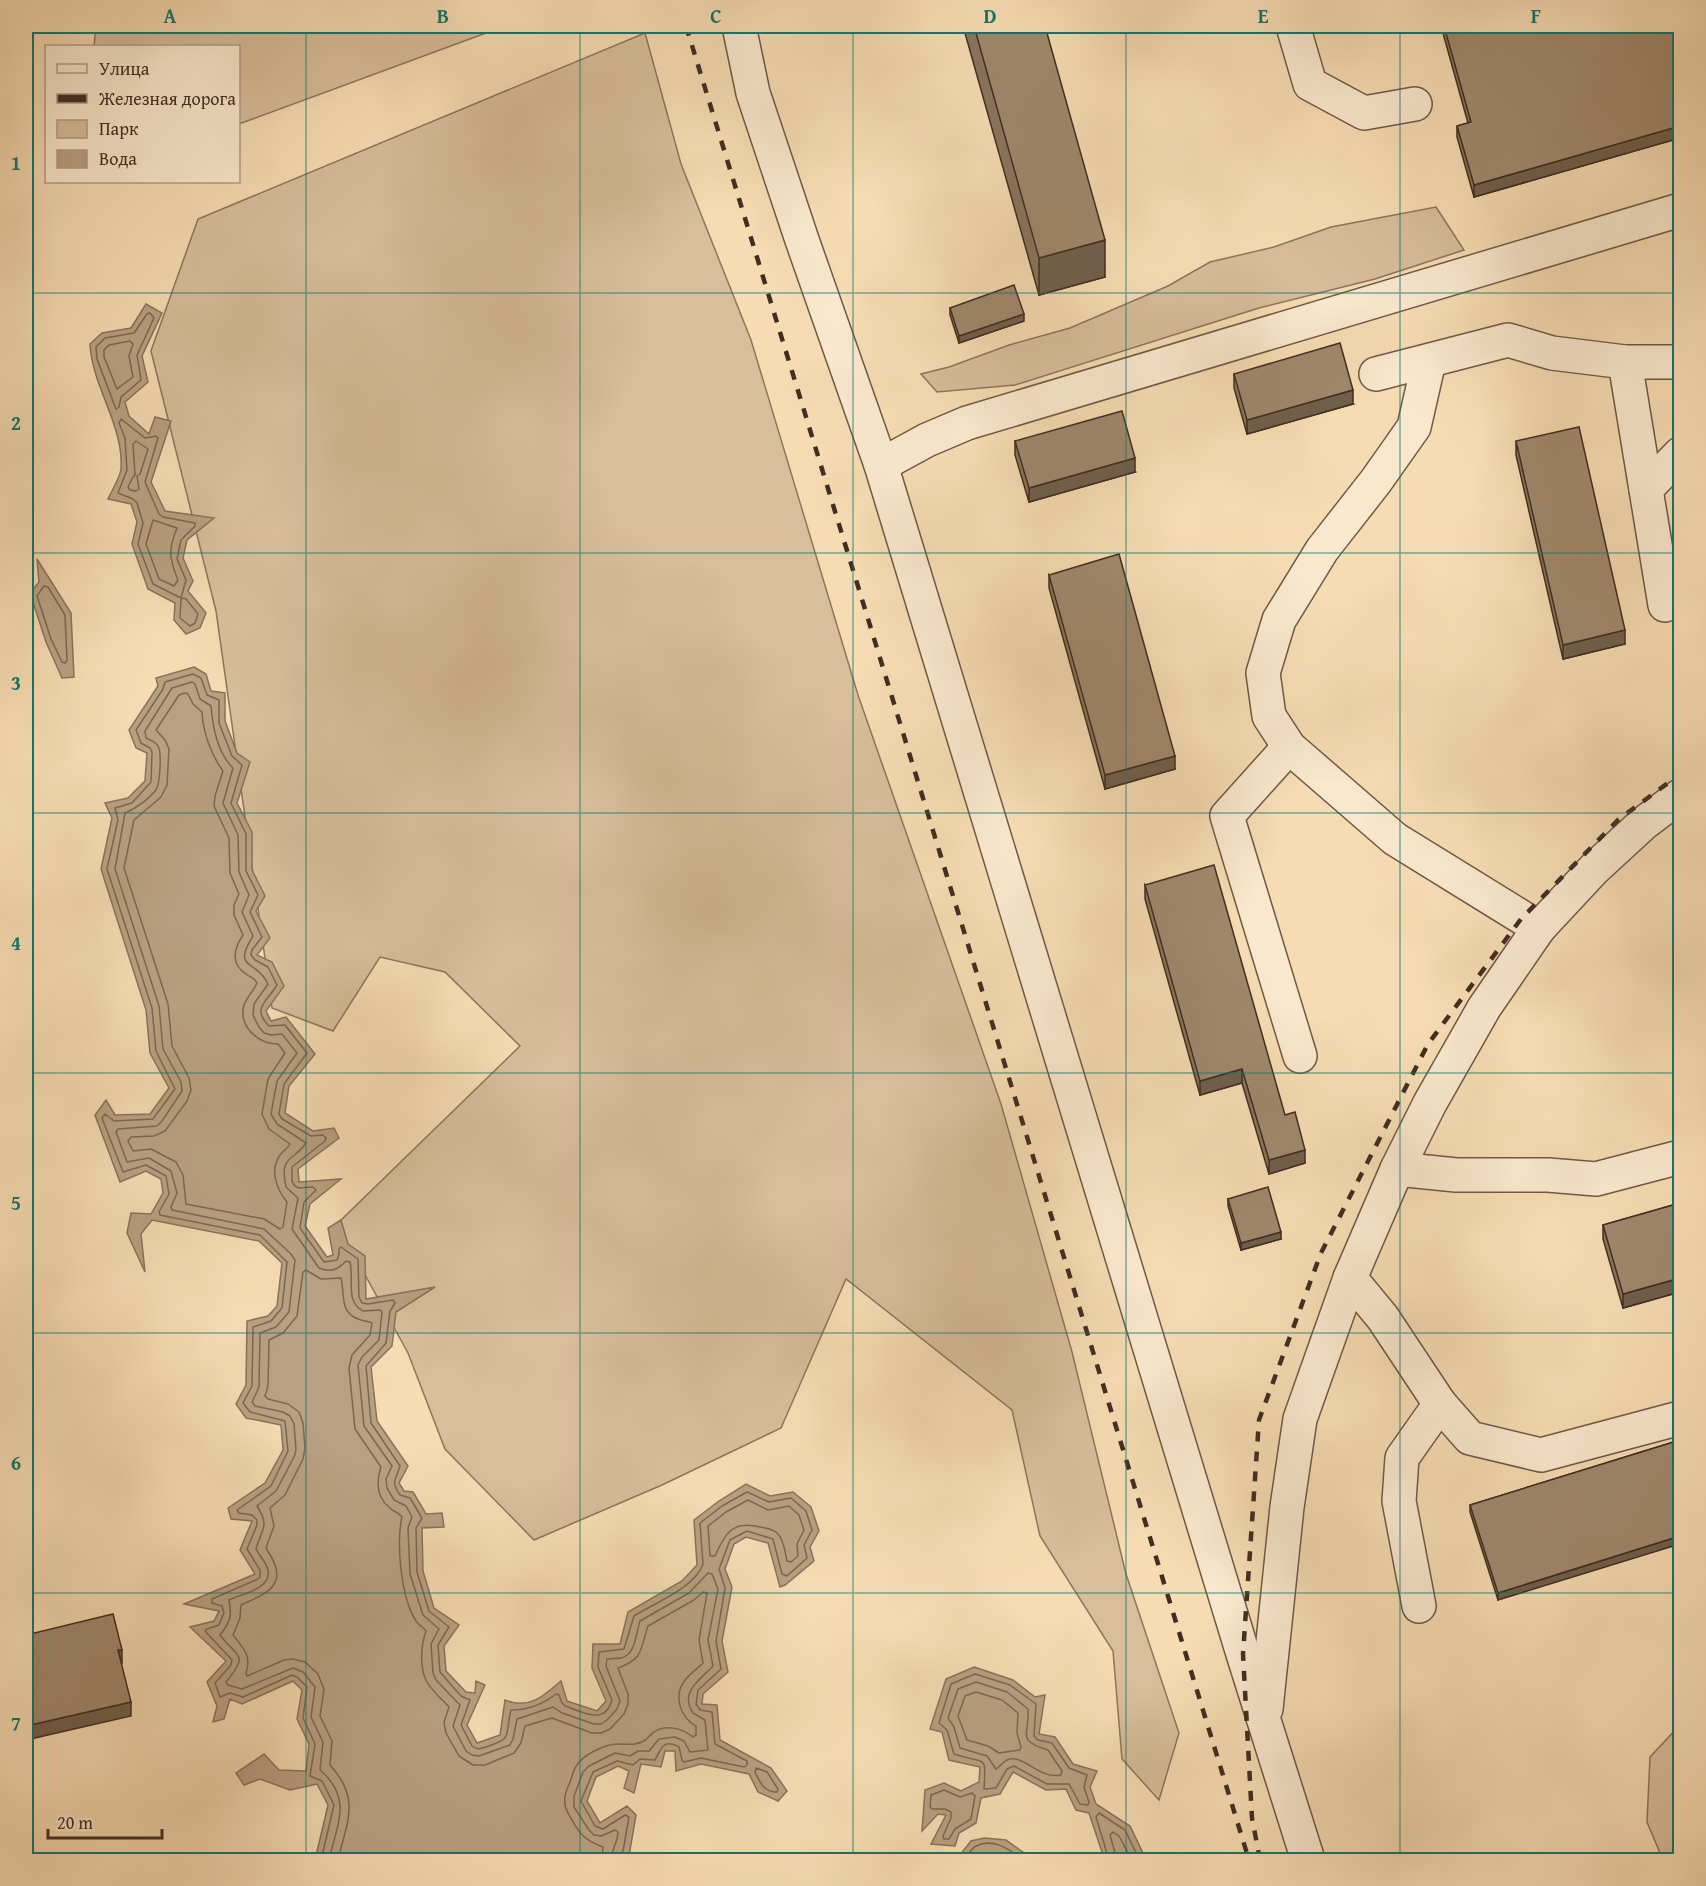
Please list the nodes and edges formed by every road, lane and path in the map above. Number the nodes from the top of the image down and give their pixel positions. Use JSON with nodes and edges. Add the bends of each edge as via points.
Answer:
{"nodes":[{"id":1,"x":739,"y":26,"type":"edge"},
{"id":2,"x":1293,"y":26,"type":"edge"},
{"id":3,"x":1415,"y":104,"type":"dead end"},
{"id":4,"x":1679,"y":214,"type":"edge"},
{"id":5,"x":1429,"y":361,"type":"junction"},
{"id":6,"x":1625,"y":362,"type":"junction"},
{"id":7,"x":1680,"y":362,"type":"edge"},
{"id":8,"x":1376,"y":374,"type":"dead end"},
{"id":9,"x":1680,"y":454,"type":"edge"},
{"id":10,"x":881,"y":465,"type":"junction"},
{"id":11,"x":1646,"y":489,"type":"junction"},
{"id":12,"x":1665,"y":605,"type":"dead end"},
{"id":13,"x":1289,"y":747,"type":"junction"},
{"id":14,"x":1680,"y":796,"type":"edge"},
{"id":15,"x":1539,"y":928,"type":"junction"},
{"id":16,"x":1300,"y":1056,"type":"dead end"},
{"id":17,"x":1680,"y":1157,"type":"edge"},
{"id":18,"x":1397,"y":1169,"type":"junction"},
{"id":19,"x":1350,"y":1278,"type":"junction"},
{"id":20,"x":1440,"y":1404,"type":"junction"},
{"id":21,"x":1680,"y":1418,"type":"edge"},
{"id":22,"x":1419,"y":1606,"type":"dead end"},
{"id":23,"x":1264,"y":1722,"type":"junction"},
{"id":24,"x":1308,"y":1860,"type":"edge"}],
"edges":[{"from":1,"to":10,"type":"street","via":[[753,93]]},
{"from":2,"to":3,"type":"street","via":[[1310,84],[1364,113]]},
{"from":4,"to":10,"type":"street","via":[[967,423]]},
{"from":5,"to":6,"type":"street","via":[[1508,340],[1552,353]]},
{"from":5,"to":8,"type":"street"},
{"from":5,"to":13,"type":"street","via":[[1414,427],[1322,550],[1279,620],[1263,673],[1269,716]]},
{"from":6,"to":7,"type":"street"},
{"from":6,"to":11,"type":"street"},
{"from":9,"to":11,"type":"street"},
{"from":10,"to":23,"type":"street"},
{"from":11,"to":12,"type":"street"},
{"from":13,"to":15,"type":"street","via":[[1395,839]]},
{"from":13,"to":16,"type":"street","via":[[1227,816]]},
{"from":14,"to":15,"type":"street","via":[[1594,869]]},
{"from":15,"to":18,"type":"street","via":[[1484,1008]]},
{"from":17,"to":18,"type":"street","via":[[1596,1179],[1456,1175]]},
{"from":18,"to":19,"type":"street"},
{"from":19,"to":20,"type":"street","via":[[1383,1318]]},
{"from":19,"to":23,"type":"street","via":[[1300,1419]]},
{"from":20,"to":21,"type":"street","via":[[1470,1438],[1541,1455]]},
{"from":20,"to":22,"type":"street","via":[[1402,1458],[1399,1502]]},
{"from":23,"to":24,"type":"street"}]}
